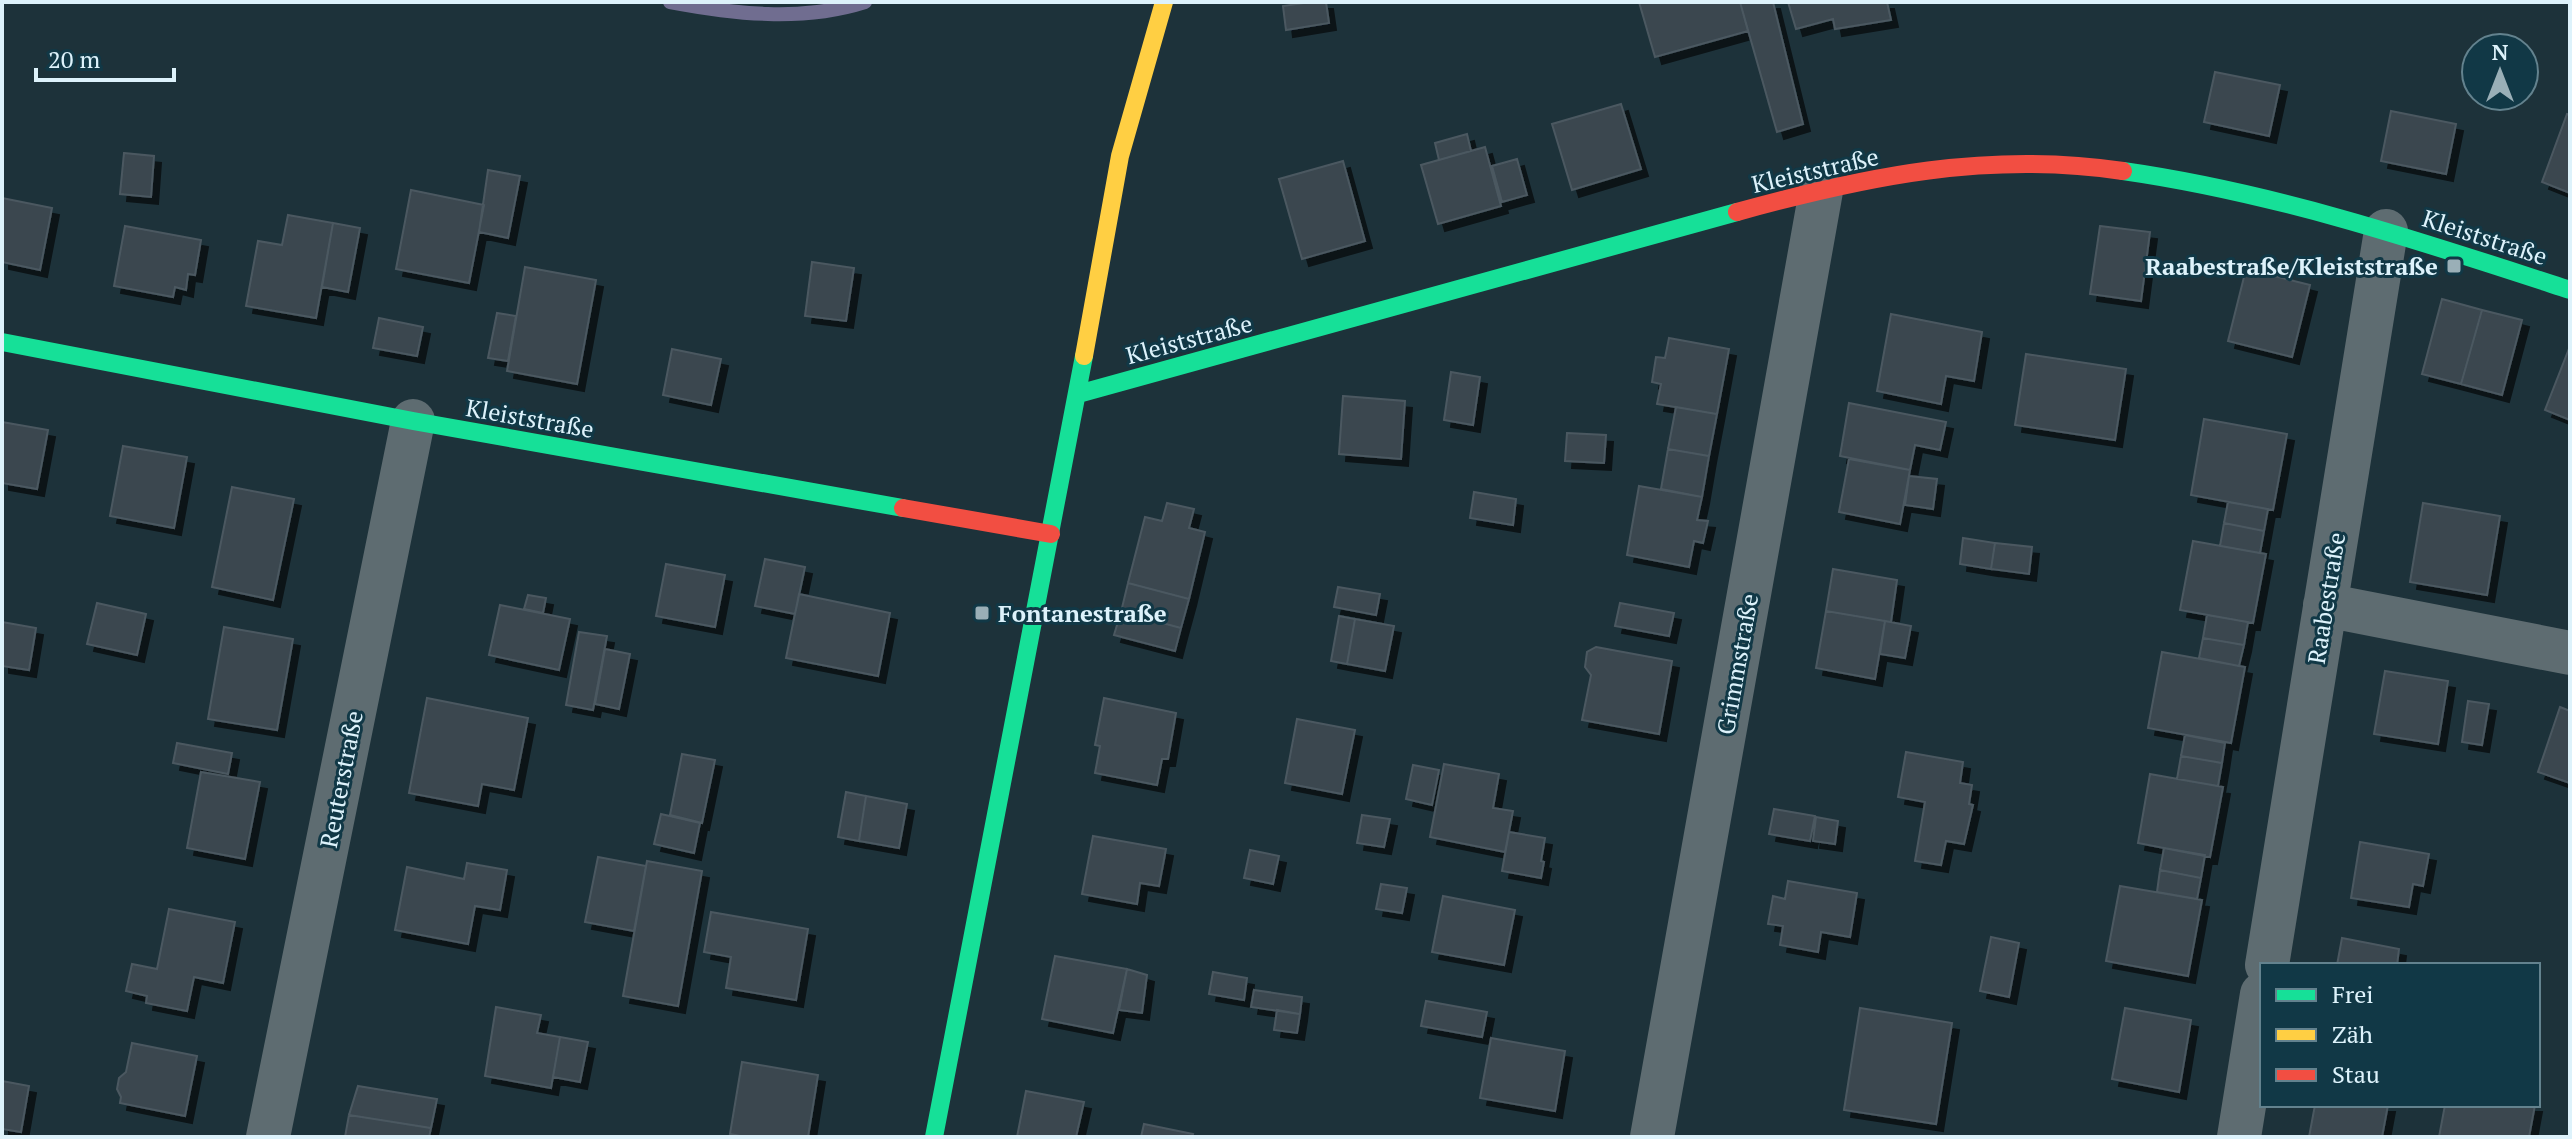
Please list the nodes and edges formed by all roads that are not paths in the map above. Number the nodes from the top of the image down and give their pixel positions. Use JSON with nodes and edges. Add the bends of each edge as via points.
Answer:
{"nodes":[{"id":1,"x":1164,"y":2,"type":"edge"},
{"id":2,"x":1821,"y":191,"type":"junction"},
{"id":3,"x":2386,"y":231,"type":"junction"},
{"id":4,"x":2570,"y":290,"type":"edge"},
{"id":5,"x":2,"y":342,"type":"edge"},
{"id":6,"x":1078,"y":394,"type":"junction"},
{"id":7,"x":413,"y":421,"type":"junction"},
{"id":8,"x":1051,"y":534,"type":"junction"},
{"id":9,"x":2325,"y":605,"type":"junction"},
{"id":10,"x":2570,"y":653,"type":"edge"},
{"id":11,"x":2267,"y":963,"type":"edge"},
{"id":12,"x":2260,"y":1006,"type":"edge"},
{"id":13,"x":268,"y":1137,"type":"edge"},
{"id":14,"x":934,"y":1137,"type":"edge"},
{"id":15,"x":1652,"y":1137,"type":"edge"},
{"id":16,"x":2239,"y":1137,"type":"edge"}],
"edges":[{"from":1,"to":6,"type":"street","via":[[1120,156]]},
{"from":2,"to":3,"type":"street","name":"Kleiststraße","via":[[1959,165],[2037,163],[2232,188]]},
{"from":2,"to":6,"type":"street","name":"Kleiststraße"},
{"from":2,"to":15,"type":"street","name":"Grimmstraße"},
{"from":3,"to":4,"type":"street","name":"Kleiststraße"},
{"from":3,"to":9,"type":"street","name":"Raabestraße"},
{"from":5,"to":7,"type":"street","name":"Kleiststraße"},
{"from":6,"to":8,"type":"street"},
{"from":7,"to":8,"type":"street","name":"Kleiststraße"},
{"from":7,"to":13,"type":"street","name":"Reuterstraße"},
{"from":8,"to":14,"type":"street"},
{"from":9,"to":10,"type":"street"},
{"from":9,"to":11,"type":"street","name":"Raabestraße"},
{"from":12,"to":16,"type":"street"}]}
